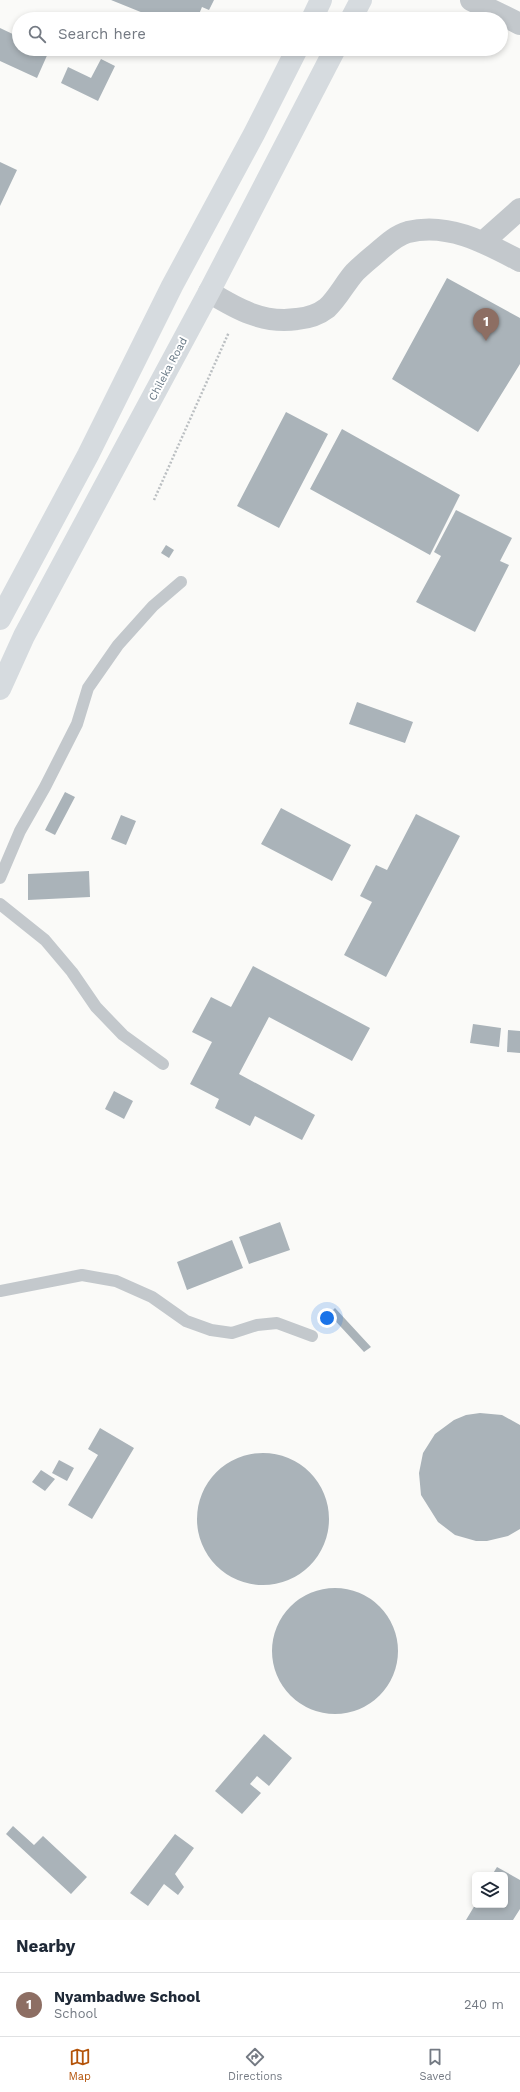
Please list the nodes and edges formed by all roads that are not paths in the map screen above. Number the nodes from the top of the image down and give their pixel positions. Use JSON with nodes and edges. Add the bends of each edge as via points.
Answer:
{"nodes":[{"id":1,"x":321,"y":0,"type":"edge"},
{"id":2,"x":361,"y":0,"type":"edge"},
{"id":3,"x":471,"y":0,"type":"edge"},
{"id":4,"x":315,"y":12,"type":"edge"},
{"id":5,"x":355,"y":12,"type":"edge"},
{"id":6,"x":496,"y":12,"type":"edge"},
{"id":7,"x":508,"y":18,"type":"edge"},
{"id":8,"x":520,"y":24,"type":"edge"},
{"id":9,"x":293,"y":56,"type":"edge"},
{"id":10,"x":331,"y":56,"type":"edge"},
{"id":11,"x":520,"y":209,"type":"edge"},
{"id":12,"x":484,"y":242,"type":"junction"},
{"id":13,"x":520,"y":261,"type":"edge"},
{"id":14,"x":209,"y":292,"type":"junction"},
{"id":15,"x":181,"y":582,"type":"dead end"},
{"id":16,"x":0,"y":619,"type":"edge"},
{"id":17,"x":0,"y":689,"type":"edge"},
{"id":18,"x":0,"y":878,"type":"edge"},
{"id":19,"x":0,"y":904,"type":"edge"},
{"id":20,"x":163,"y":1064,"type":"dead end"},
{"id":21,"x":0,"y":1292,"type":"edge"},
{"id":22,"x":312,"y":1336,"type":"dead end"}],
"edges":[{"from":1,"to":4,"type":"highway"},
{"from":2,"to":5,"type":"highway"},
{"from":3,"to":6,"type":"street"},
{"from":7,"to":8,"type":"street"},
{"from":9,"to":16,"type":"highway","via":[[172,286],[88,455]]},
{"from":10,"to":14,"type":"highway","name":"Chileka Road"},
{"from":11,"to":12,"type":"street"},
{"from":12,"to":13,"type":"street"},
{"from":12,"to":14,"type":"street","via":[[445,231],[407,232],[391,240],[356,272],[327,308],[310,317],[286,321],[261,318],[239,310]]},
{"from":14,"to":17,"type":"highway","name":"Chileka Road","via":[[24,636]]},
{"from":15,"to":18,"type":"lane","via":[[153,606],[118,645],[88,688],[77,724],[20,831]]},
{"from":19,"to":20,"type":"lane","via":[[45,940],[72,972],[96,1007],[123,1035]]},
{"from":21,"to":22,"type":"lane","via":[[82,1275],[116,1280],[152,1297],[186,1321],[211,1330],[232,1333],[257,1325],[277,1323]]}]}
